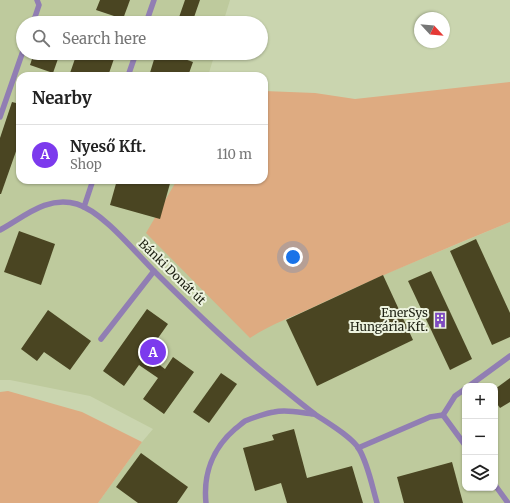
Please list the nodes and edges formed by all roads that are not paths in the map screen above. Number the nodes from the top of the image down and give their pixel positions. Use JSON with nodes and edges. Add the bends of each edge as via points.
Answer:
{"nodes":[{"id":1,"x":37,"y":0,"type":"edge"},
{"id":2,"x":154,"y":0,"type":"edge"},
{"id":3,"x":35,"y":16,"type":"edge"},
{"id":4,"x":148,"y":16,"type":"edge"},
{"id":5,"x":20,"y":60,"type":"edge"},
{"id":6,"x":134,"y":60,"type":"edge"},
{"id":7,"x":129,"y":72,"type":"edge"},
{"id":8,"x":0,"y":117,"type":"edge"},
{"id":9,"x":92,"y":184,"type":"edge"},
{"id":10,"x":84,"y":207,"type":"junction"},
{"id":11,"x":0,"y":230,"type":"edge"},
{"id":12,"x":154,"y":271,"type":"junction"},
{"id":13,"x":101,"y":339,"type":"dead end"},
{"id":14,"x":510,"y":356,"type":"edge"},
{"id":15,"x":473,"y":383,"type":"edge"},
{"id":16,"x":462,"y":391,"type":"edge"},
{"id":17,"x":315,"y":414,"type":"junction"},
{"id":18,"x":443,"y":416,"type":"junction"},
{"id":19,"x":462,"y":441,"type":"edge"},
{"id":20,"x":358,"y":448,"type":"junction"},
{"id":21,"x":498,"y":490,"type":"edge"},
{"id":22,"x":206,"y":503,"type":"edge"},
{"id":23,"x":377,"y":503,"type":"edge"},
{"id":24,"x":508,"y":503,"type":"edge"}],
"edges":[{"from":1,"to":3,"type":"lane","via":[[39,5]]},
{"from":2,"to":4,"type":"lane"},
{"from":5,"to":8,"type":"lane"},
{"from":6,"to":7,"type":"lane"},
{"from":9,"to":10,"type":"lane"},
{"from":10,"to":11,"type":"lane","name":"Bánki Donát út","via":[[69,202],[53,202],[37,207]]},
{"from":10,"to":12,"type":"lane","name":"Bánki Donát út","via":[[103,219]]},
{"from":12,"to":13,"type":"lane"},
{"from":12,"to":17,"type":"lane","name":"Bánki Donát út","via":[[251,363]]},
{"from":14,"to":15,"type":"lane"},
{"from":16,"to":18,"type":"lane","via":[[455,396]]},
{"from":17,"to":20,"type":"lane","name":"Bánki Donát út"},
{"from":17,"to":22,"type":"lane","via":[[274,412],[244,422],[227,436],[210,463],[205,490]]},
{"from":18,"to":19,"type":"lane"},
{"from":18,"to":20,"type":"lane","via":[[430,417]]},
{"from":20,"to":23,"type":"lane"},
{"from":21,"to":24,"type":"lane"}]}
